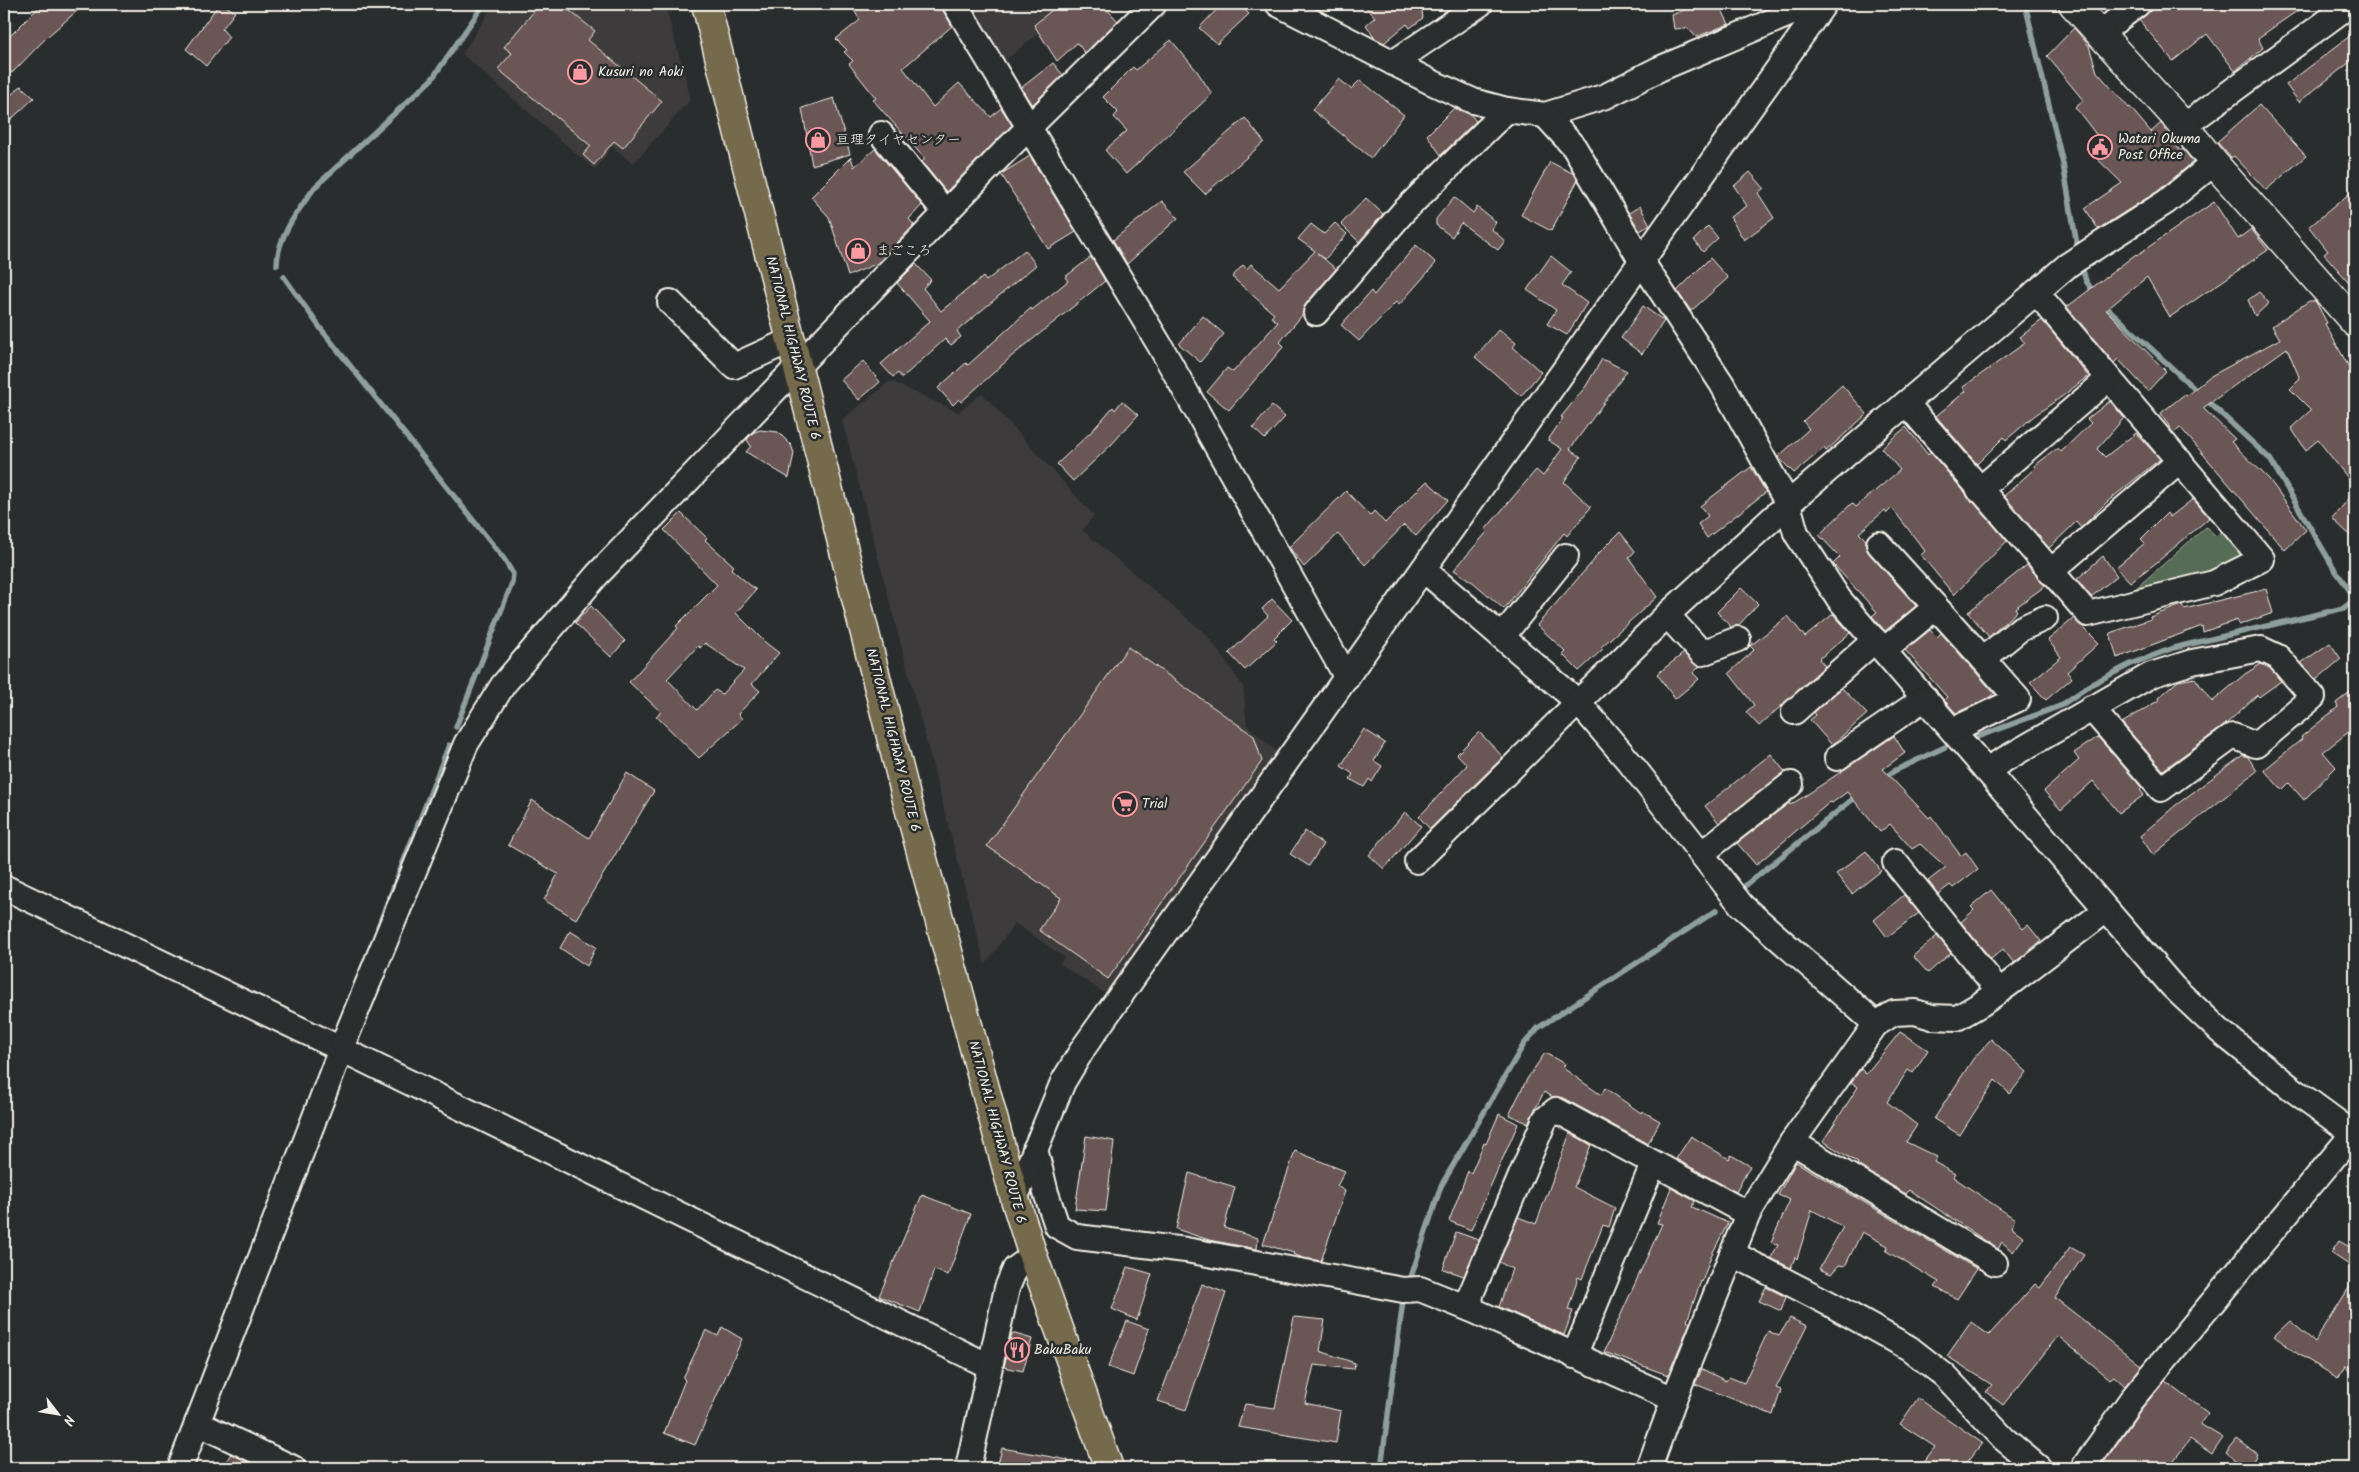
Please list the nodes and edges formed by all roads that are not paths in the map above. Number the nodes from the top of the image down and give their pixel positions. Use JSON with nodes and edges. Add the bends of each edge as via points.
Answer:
{"nodes":[{"id":1,"x":706,"y":4,"type":"edge"},
{"id":2,"x":955,"y":4,"type":"edge"},
{"id":3,"x":1154,"y":4,"type":"edge"},
{"id":4,"x":1278,"y":4,"type":"edge"},
{"id":5,"x":1480,"y":4,"type":"edge"},
{"id":6,"x":1813,"y":4,"type":"edge"},
{"id":7,"x":1824,"y":4,"type":"edge"},
{"id":8,"x":2073,"y":4,"type":"edge"},
{"id":9,"x":2138,"y":4,"type":"edge"},
{"id":10,"x":2351,"y":4,"type":"edge"},
{"id":11,"x":2100,"y":34,"type":"junction"},
{"id":12,"x":1393,"y":63,"type":"junction"},
{"id":13,"x":1507,"y":110,"type":"junction"},
{"id":14,"x":1545,"y":115,"type":"junction"},
{"id":15,"x":1029,"y":126,"type":"junction"},
{"id":16,"x":2184,"y":126,"type":"junction"},
{"id":17,"x":880,"y":134,"type":"dead end"},
{"id":18,"x":2214,"y":163,"type":"junction"},
{"id":19,"x":946,"y":213,"type":"junction"},
{"id":20,"x":1642,"y":262,"type":"junction"},
{"id":21,"x":2036,"y":292,"type":"junction"},
{"id":22,"x":670,"y":302,"type":"dead end"},
{"id":23,"x":1316,"y":312,"type":"dead end"},
{"id":24,"x":2355,"y":321,"type":"edge"},
{"id":25,"x":794,"y":352,"type":"junction"},
{"id":26,"x":2108,"y":379,"type":"junction"},
{"id":27,"x":1906,"y":404,"type":"junction"},
{"id":28,"x":2180,"y":461,"type":"junction"},
{"id":29,"x":1979,"y":490,"type":"junction"},
{"id":30,"x":1788,"y":504,"type":"junction"},
{"id":31,"x":1879,"y":544,"type":"dead end"},
{"id":32,"x":1566,"y":556,"type":"dead end"},
{"id":33,"x":1424,"y":570,"type":"junction"},
{"id":34,"x":2050,"y":572,"type":"junction"},
{"id":35,"x":1936,"y":607,"type":"junction"},
{"id":36,"x":1667,"y":615,"type":"junction"},
{"id":37,"x":2045,"y":618,"type":"dead end"},
{"id":38,"x":1502,"y":637,"type":"junction"},
{"id":39,"x":1738,"y":639,"type":"dead end"},
{"id":40,"x":1879,"y":645,"type":"junction"},
{"id":41,"x":1983,"y":659,"type":"junction"},
{"id":42,"x":1347,"y":678,"type":"junction"},
{"id":43,"x":1925,"y":698,"type":"junction"},
{"id":44,"x":1578,"y":702,"type":"junction"},
{"id":45,"x":2091,"y":708,"type":"junction"},
{"id":46,"x":1794,"y":712,"type":"dead end"},
{"id":47,"x":1952,"y":730,"type":"junction"},
{"id":48,"x":1837,"y":758,"type":"dead end"},
{"id":49,"x":1986,"y":770,"type":"junction"},
{"id":50,"x":1791,"y":784,"type":"dead end"},
{"id":51,"x":1701,"y":854,"type":"junction"},
{"id":52,"x":1417,"y":861,"type":"dead end"},
{"id":53,"x":1895,"y":862,"type":"dead end"},
{"id":54,"x":4,"y":887,"type":"edge"},
{"id":55,"x":2105,"y":911,"type":"junction"},
{"id":56,"x":1999,"y":991,"type":"junction"},
{"id":57,"x":1876,"y":1024,"type":"junction"},
{"id":58,"x":341,"y":1049,"type":"junction"},
{"id":59,"x":2354,"y":1135,"type":"edge"},
{"id":60,"x":1792,"y":1142,"type":"junction"},
{"id":61,"x":1035,"y":1149,"type":"junction"},
{"id":62,"x":1653,"y":1164,"type":"junction"},
{"id":63,"x":1015,"y":1199,"type":"junction"},
{"id":64,"x":1748,"y":1214,"type":"junction"},
{"id":65,"x":1733,"y":1254,"type":"junction"},
{"id":66,"x":1032,"y":1256,"type":"junction"},
{"id":67,"x":1995,"y":1263,"type":"dead end"},
{"id":68,"x":1470,"y":1309,"type":"junction"},
{"id":69,"x":1574,"y":1356,"type":"junction"},
{"id":70,"x":989,"y":1366,"type":"junction"},
{"id":71,"x":1674,"y":1400,"type":"junction"},
{"id":72,"x":197,"y":1423,"type":"junction"},
{"id":73,"x":180,"y":1468,"type":"edge"},
{"id":74,"x":292,"y":1468,"type":"edge"},
{"id":75,"x":968,"y":1468,"type":"edge"},
{"id":76,"x":1109,"y":1468,"type":"edge"},
{"id":77,"x":1649,"y":1468,"type":"edge"},
{"id":78,"x":2039,"y":1468,"type":"edge"},
{"id":79,"x":2083,"y":1468,"type":"edge"}],
"edges":[{"from":1,"to":25,"type":"highway","name":"NATIONAL HIGHWAY ROUTE 6"},
{"from":2,"to":15,"type":"street"},
{"from":3,"to":15,"type":"street"},
{"from":4,"to":12,"type":"street"},
{"from":5,"to":12,"type":"street"},
{"from":6,"to":14,"type":"street","via":[[1659,69],[1606,96]]},
{"from":7,"to":20,"type":"street"},
{"from":8,"to":11,"type":"street"},
{"from":9,"to":11,"type":"street"},
{"from":10,"to":16,"type":"street"},
{"from":11,"to":16,"type":"street"},
{"from":12,"to":13,"type":"street","via":[[1473,101]]},
{"from":13,"to":14,"type":"street"},
{"from":13,"to":23,"type":"street","via":[[1403,212]]},
{"from":14,"to":20,"type":"street","via":[[1574,147]]},
{"from":15,"to":19,"type":"street"},
{"from":15,"to":42,"type":"street","via":[[1164,352]]},
{"from":16,"to":18,"type":"street"},
{"from":17,"to":19,"type":"street"},
{"from":18,"to":21,"type":"street","via":[[2166,202],[2068,265]]},
{"from":18,"to":24,"type":"street"},
{"from":19,"to":25,"type":"street"},
{"from":20,"to":30,"type":"street","via":[[1722,384]]},
{"from":20,"to":33,"type":"street"},
{"from":21,"to":26,"type":"street"},
{"from":21,"to":27,"type":"street"},
{"from":22,"to":25,"type":"street","via":[[734,366]]},
{"from":25,"to":58,"type":"street","via":[[596,575],[486,710],[466,744]]},
{"from":25,"to":63,"type":"highway","name":"NATIONAL HIGHWAY ROUTE 6","via":[[907,800]]},
{"from":26,"to":28,"type":"street"},
{"from":26,"to":29,"type":"street"},
{"from":27,"to":29,"type":"street"},
{"from":27,"to":30,"type":"street"},
{"from":28,"to":34,"type":"street"},
{"from":28,"to":34,"type":"street","via":[[2262,559],[2214,583],[2088,614]]},
{"from":29,"to":34,"type":"street"},
{"from":30,"to":36,"type":"street"},
{"from":30,"to":40,"type":"street","via":[[1796,533],[1839,599]]},
{"from":31,"to":35,"type":"street"},
{"from":32,"to":38,"type":"street"},
{"from":33,"to":38,"type":"street"},
{"from":33,"to":42,"type":"street"},
{"from":35,"to":40,"type":"street"},
{"from":35,"to":41,"type":"street"},
{"from":36,"to":39,"type":"street","via":[[1702,653]]},
{"from":36,"to":44,"type":"street"},
{"from":37,"to":41,"type":"street","via":[[2020,628]]},
{"from":38,"to":44,"type":"street"},
{"from":40,"to":43,"type":"street"},
{"from":40,"to":46,"type":"street"},
{"from":41,"to":47,"type":"street","via":[[2018,699]]},
{"from":42,"to":61,"type":"street","via":[[1084,1047],[1063,1082]]},
{"from":43,"to":47,"type":"street"},
{"from":43,"to":48,"type":"street"},
{"from":44,"to":51,"type":"street"},
{"from":44,"to":52,"type":"street"},
{"from":45,"to":45,"type":"street","via":[[2152,675],[2192,662],[2261,649],[2278,657],[2313,697],[2256,745],[2234,736],[2161,789]]},
{"from":45,"to":49,"type":"street"},
{"from":47,"to":49,"type":"street"},
{"from":49,"to":55,"type":"street"},
{"from":50,"to":51,"type":"street"},
{"from":51,"to":57,"type":"street","via":[[1742,906]]},
{"from":53,"to":56,"type":"street"},
{"from":54,"to":58,"type":"street"},
{"from":55,"to":56,"type":"street"},
{"from":55,"to":59,"type":"street","via":[[2173,987],[2221,1032]]},
{"from":56,"to":57,"type":"street","via":[[1956,1018],[1915,1012],[1894,1013]]},
{"from":57,"to":60,"type":"street"},
{"from":58,"to":70,"type":"street"},
{"from":58,"to":72,"type":"street"},
{"from":59,"to":79,"type":"street","via":[[2131,1400]]},
{"from":60,"to":64,"type":"street"},
{"from":60,"to":67,"type":"street"},
{"from":61,"to":63,"type":"street"},
{"from":61,"to":68,"type":"street","via":[[1057,1226],[1078,1237],[1186,1250],[1403,1290],[1420,1289]]},
{"from":62,"to":64,"type":"street"},
{"from":62,"to":68,"type":"street","via":[[1556,1110],[1545,1119],[1471,1294]]},
{"from":62,"to":69,"type":"street"},
{"from":63,"to":66,"type":"highway","name":"NATIONAL HIGHWAY ROUTE 6"},
{"from":64,"to":65,"type":"street"},
{"from":65,"to":71,"type":"street"},
{"from":65,"to":78,"type":"street","via":[[1909,1348],[1944,1376],[2004,1440]]},
{"from":66,"to":70,"type":"street","via":[[1015,1269],[1007,1288]]},
{"from":66,"to":76,"type":"highway","name":"NATIONAL HIGHWAY ROUTE 6"},
{"from":68,"to":69,"type":"street"},
{"from":69,"to":71,"type":"street"},
{"from":70,"to":75,"type":"street"},
{"from":71,"to":77,"type":"street"},
{"from":72,"to":73,"type":"street"},
{"from":72,"to":74,"type":"street"}]}
